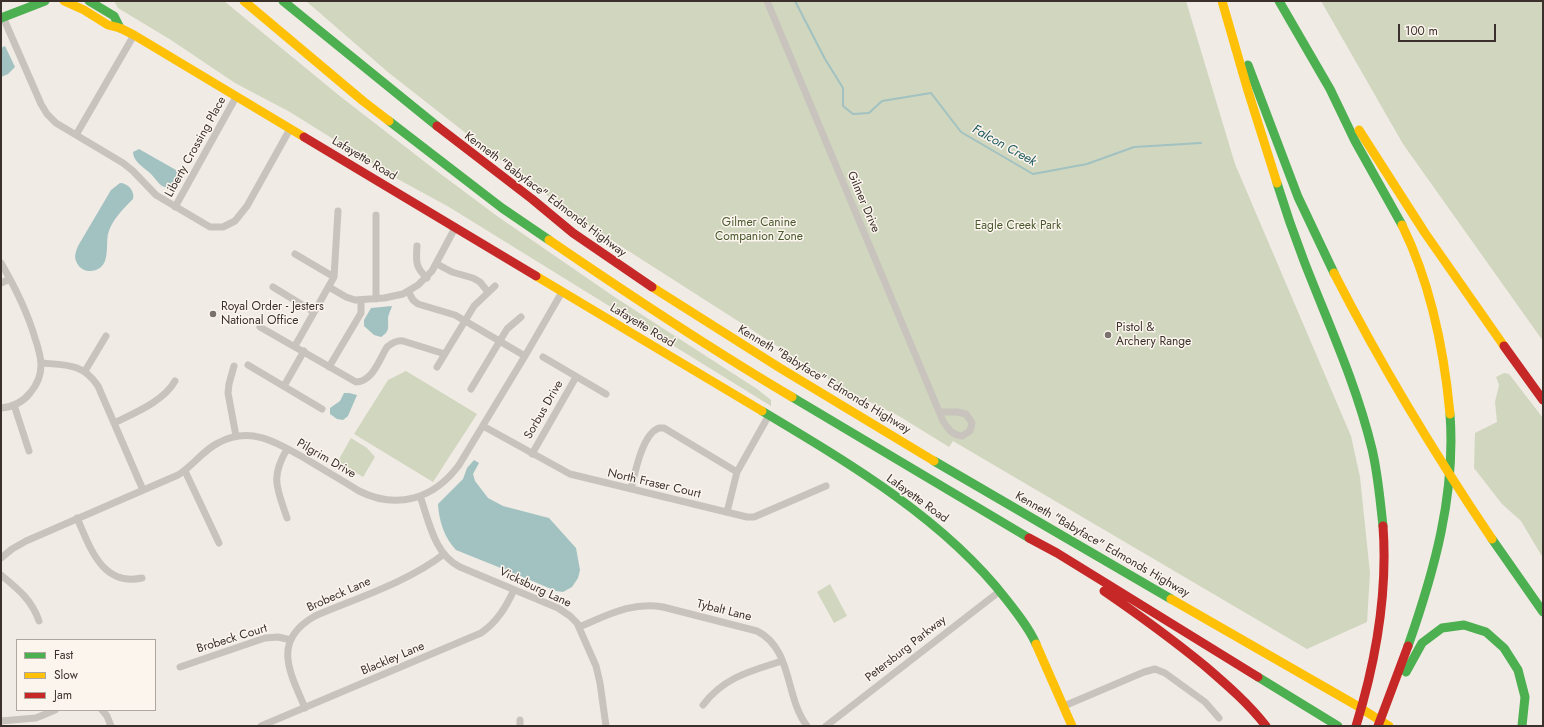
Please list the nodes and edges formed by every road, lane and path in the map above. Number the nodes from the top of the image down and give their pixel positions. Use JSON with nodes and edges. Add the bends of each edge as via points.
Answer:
{"nodes":[{"id":1,"x":45,"y":1,"type":"edge"},
{"id":2,"x":64,"y":1,"type":"edge"},
{"id":3,"x":89,"y":1,"type":"edge"},
{"id":4,"x":244,"y":1,"type":"edge"},
{"id":5,"x":283,"y":1,"type":"edge"},
{"id":6,"x":767,"y":1,"type":"edge"},
{"id":7,"x":1223,"y":1,"type":"edge"},
{"id":8,"x":1279,"y":1,"type":"edge"},
{"id":9,"x":2,"y":18,"type":"edge"},
{"id":10,"x":120,"y":28,"type":"junction"},
{"id":11,"x":134,"y":35,"type":"junction"},
{"id":12,"x":236,"y":97,"type":"junction"},
{"id":13,"x":1337,"y":102,"type":"junction"},
{"id":14,"x":290,"y":130,"type":"junction"},
{"id":15,"x":76,"y":135,"type":"junction"},
{"id":16,"x":175,"y":207,"type":"junction"},
{"id":17,"x":338,"y":211,"type":"dead end"},
{"id":18,"x":376,"y":215,"type":"dead end"},
{"id":19,"x":455,"y":228,"type":"junction"},
{"id":20,"x":417,"y":246,"type":"dead end"},
{"id":21,"x":295,"y":254,"type":"dead end"},
{"id":22,"x":1,"y":263,"type":"edge"},
{"id":23,"x":437,"y":264,"type":"junction"},
{"id":24,"x":334,"y":277,"type":"junction"},
{"id":25,"x":426,"y":278,"type":"junction"},
{"id":26,"x":10,"y":279,"type":"junction"},
{"id":27,"x":1,"y":283,"type":"edge"},
{"id":28,"x":496,"y":286,"type":"dead end"},
{"id":29,"x":273,"y":287,"type":"dead end"},
{"id":30,"x":329,"y":287,"type":"junction"},
{"id":31,"x":408,"y":291,"type":"junction"},
{"id":32,"x":488,"y":292,"type":"junction"},
{"id":33,"x":562,"y":292,"type":"junction"},
{"id":34,"x":376,"y":299,"type":"junction"},
{"id":35,"x":361,"y":300,"type":"junction"},
{"id":36,"x":314,"y":312,"type":"junction"},
{"id":37,"x":521,"y":317,"type":"dead end"},
{"id":38,"x":465,"y":320,"type":"junction"},
{"id":39,"x":260,"y":327,"type":"dead end"},
{"id":40,"x":106,"y":336,"type":"dead end"},
{"id":41,"x":499,"y":341,"type":"junction"},
{"id":42,"x":295,"y":346,"type":"junction"},
{"id":43,"x":304,"y":351,"type":"junction"},
{"id":44,"x":445,"y":354,"type":"junction"},
{"id":45,"x":525,"y":356,"type":"junction"},
{"id":46,"x":543,"y":357,"type":"dead end"},
{"id":47,"x":41,"y":363,"type":"junction"},
{"id":48,"x":248,"y":365,"type":"dead end"},
{"id":49,"x":234,"y":366,"type":"dead end"},
{"id":50,"x":329,"y":367,"type":"junction"},
{"id":51,"x":437,"y":367,"type":"dead end"},
{"id":52,"x":85,"y":371,"type":"junction"},
{"id":53,"x":576,"y":377,"type":"junction"},
{"id":54,"x":175,"y":381,"type":"dead end"},
{"id":55,"x":284,"y":386,"type":"junction"},
{"id":56,"x":471,"y":389,"type":"dead end"},
{"id":57,"x":606,"y":394,"type":"dead end"},
{"id":58,"x":1543,"y":400,"type":"edge"},
{"id":59,"x":14,"y":405,"type":"junction"},
{"id":60,"x":1,"y":408,"type":"edge"},
{"id":61,"x":322,"y":409,"type":"dead end"},
{"id":62,"x":940,"y":412,"type":"junction"},
{"id":63,"x":769,"y":415,"type":"junction"},
{"id":64,"x":114,"y":423,"type":"junction"},
{"id":65,"x":483,"y":426,"type":"junction"},
{"id":66,"x":236,"y":436,"type":"junction"},
{"id":67,"x":287,"y":449,"type":"junction"},
{"id":68,"x":28,"y":451,"type":"dead end"},
{"id":69,"x":532,"y":454,"type":"junction"},
{"id":70,"x":184,"y":471,"type":"junction"},
{"id":71,"x":736,"y":472,"type":"junction"},
{"id":72,"x":826,"y":486,"type":"dead end"},
{"id":73,"x":631,"y":489,"type":"junction"},
{"id":74,"x":143,"y":490,"type":"junction"},
{"id":75,"x":420,"y":496,"type":"junction"},
{"id":76,"x":727,"y":512,"type":"junction"},
{"id":77,"x":77,"y":518,"type":"junction"},
{"id":78,"x":287,"y":518,"type":"dead end"},
{"id":79,"x":1015,"y":530,"type":"junction"},
{"id":80,"x":219,"y":543,"type":"dead end"},
{"id":81,"x":444,"y":554,"type":"junction"},
{"id":82,"x":1,"y":558,"type":"edge"},
{"id":83,"x":1,"y":574,"type":"edge"},
{"id":84,"x":142,"y":578,"type":"dead end"},
{"id":85,"x":514,"y":590,"type":"junction"},
{"id":86,"x":1000,"y":591,"type":"junction"},
{"id":87,"x":1543,"y":612,"type":"edge"},
{"id":88,"x":39,"y":622,"type":"dead end"},
{"id":89,"x":579,"y":627,"type":"junction"},
{"id":90,"x":1505,"y":636,"type":"dead end"},
{"id":91,"x":291,"y":640,"type":"junction"},
{"id":92,"x":782,"y":662,"type":"junction"},
{"id":93,"x":180,"y":667,"type":"dead end"},
{"id":94,"x":1533,"y":689,"type":"dead end"},
{"id":95,"x":703,"y":705,"type":"dead end"},
{"id":96,"x":1064,"y":706,"type":"junction"},
{"id":97,"x":305,"y":708,"type":"junction"},
{"id":98,"x":53,"y":711,"type":"edge"},
{"id":99,"x":103,"y":711,"type":"edge"},
{"id":100,"x":1219,"y":718,"type":"dead end"},
{"id":101,"x":1,"y":721,"type":"edge"},
{"id":102,"x":28,"y":723,"type":"edge"},
{"id":103,"x":112,"y":726,"type":"edge"},
{"id":104,"x":261,"y":726,"type":"edge"},
{"id":105,"x":606,"y":726,"type":"edge"},
{"id":106,"x":807,"y":726,"type":"edge"},
{"id":107,"x":826,"y":726,"type":"edge"},
{"id":108,"x":1072,"y":726,"type":"edge"},
{"id":109,"x":1266,"y":726,"type":"edge"},
{"id":110,"x":1338,"y":726,"type":"edge"},
{"id":111,"x":1356,"y":726,"type":"edge"},
{"id":112,"x":1378,"y":726,"type":"edge"},
{"id":113,"x":1387,"y":726,"type":"edge"},
{"id":114,"x":1522,"y":726,"type":"edge"}],
"edges":[{"from":1,"to":9,"type":"main road"},
{"from":2,"to":10,"type":"main road","name":"Lafayette Road","via":[[108,25]]},
{"from":3,"to":10,"type":"main road","name":"Lafayette Road","via":[[114,16]]},
{"from":4,"to":79,"type":"main road","via":[[369,106],[502,208],[735,363]]},
{"from":5,"to":113,"type":"main road","name":"Kenneth \"Babyface\" Edmonds Highway","via":[[424,117],[576,235],[675,302],[766,360],[1024,514],[1354,704]]},
{"from":6,"to":62,"type":"street","name":"Gilmer Drive"},
{"from":7,"to":87,"type":"main road","via":[[1286,168],[1362,327],[1429,443],[1504,558]]},
{"from":7,"to":111,"type":"main road","via":[[1275,180],[1357,397],[1376,467],[1384,537],[1383,600],[1371,677]]},
{"from":8,"to":13,"type":"main road"},
{"from":9,"to":15,"type":"street","via":[[42,106],[56,123]]},
{"from":10,"to":11,"type":"main road","name":"Lafayette Road"},
{"from":11,"to":12,"type":"main road","name":"Lafayette Road"},
{"from":11,"to":15,"type":"street"},
{"from":12,"to":14,"type":"main road","name":"Lafayette Road"},
{"from":12,"to":16,"type":"street","name":"Liberty Crossing Place"},
{"from":13,"to":58,"type":"main road","via":[[1352,118],[1413,215]]},
{"from":13,"to":112,"type":"main road","via":[[1356,142],[1392,203],[1419,265],[1439,335],[1449,406],[1449,476],[1438,551]]},
{"from":14,"to":16,"type":"street","via":[[247,206],[235,221],[223,227],[210,227]]},
{"from":14,"to":19,"type":"main road","name":"Lafayette Road"},
{"from":15,"to":16,"type":"street","via":[[123,163],[156,195]]},
{"from":17,"to":24,"type":"street"},
{"from":18,"to":34,"type":"street"},
{"from":19,"to":23,"type":"street"},
{"from":19,"to":33,"type":"main road","name":"Lafayette Road"},
{"from":20,"to":25,"type":"street","via":[[417,266]]},
{"from":21,"to":24,"type":"street"},
{"from":22,"to":26,"type":"street"},
{"from":23,"to":25,"type":"street"},
{"from":23,"to":32,"type":"street","via":[[452,272],[473,278]]},
{"from":24,"to":30,"type":"street"},
{"from":25,"to":31,"type":"street"},
{"from":26,"to":27,"type":"street"},
{"from":26,"to":47,"type":"street","via":[[28,317]]},
{"from":28,"to":32,"type":"street"},
{"from":29,"to":36,"type":"street"},
{"from":30,"to":35,"type":"street","via":[[351,299]]},
{"from":30,"to":36,"type":"street"},
{"from":31,"to":34,"type":"street","via":[[389,298]]},
{"from":31,"to":38,"type":"street","via":[[418,304]]},
{"from":32,"to":38,"type":"street","via":[[478,301]]},
{"from":33,"to":45,"type":"street","name":"Pilgrim Drive"},
{"from":33,"to":63,"type":"main road","name":"Lafayette Road"},
{"from":34,"to":35,"type":"street"},
{"from":35,"to":50,"type":"street","via":[[361,313]]},
{"from":36,"to":42,"type":"street"},
{"from":37,"to":41,"type":"street","via":[[507,329]]},
{"from":38,"to":41,"type":"street"},
{"from":38,"to":44,"type":"street"},
{"from":39,"to":42,"type":"street"},
{"from":40,"to":52,"type":"street"},
{"from":41,"to":45,"type":"street"},
{"from":41,"to":56,"type":"street"},
{"from":42,"to":43,"type":"street"},
{"from":43,"to":50,"type":"street"},
{"from":43,"to":55,"type":"street"},
{"from":44,"to":50,"type":"street","via":[[401,341],[391,343],[370,376],[361,382],[354,381]]},
{"from":44,"to":51,"type":"street"},
{"from":45,"to":65,"type":"street","name":"Pilgrim Drive"},
{"from":46,"to":53,"type":"street"},
{"from":47,"to":52,"type":"street","via":[[72,366]]},
{"from":47,"to":59,"type":"street","via":[[40,375],[33,389],[25,399]]},
{"from":48,"to":55,"type":"street"},
{"from":49,"to":66,"type":"street","via":[[228,393]]},
{"from":52,"to":64,"type":"street","via":[[98,386]]},
{"from":53,"to":57,"type":"street"},
{"from":53,"to":69,"type":"street","name":"Sorbus Drive"},
{"from":54,"to":64,"type":"street","via":[[171,388],[156,400]]},
{"from":55,"to":61,"type":"street"},
{"from":59,"to":60,"type":"street"},
{"from":59,"to":68,"type":"street"},
{"from":62,"to":62,"type":"street","name":"Gilmer Drive","via":[[943,421],[955,436],[962,436],[970,430],[972,423],[966,414]]},
{"from":63,"to":71,"type":"street"},
{"from":63,"to":86,"type":"main road","name":"Lafayette Road","via":[[870,479],[946,535]]},
{"from":64,"to":74,"type":"street"},
{"from":65,"to":69,"type":"street","name":"North Fraser Court"},
{"from":65,"to":75,"type":"street","name":"Pilgrim Drive","via":[[449,478]]},
{"from":66,"to":67,"type":"street","name":"Pilgrim Drive","via":[[261,437]]},
{"from":66,"to":70,"type":"street","name":"Pilgrim Drive","via":[[210,448]]},
{"from":67,"to":75,"type":"street","name":"Pilgrim Drive","via":[[371,496],[392,500]]},
{"from":67,"to":78,"type":"street","via":[[278,465],[276,478],[278,493]]},
{"from":69,"to":73,"type":"street","name":"North Fraser Court","via":[[570,474]]},
{"from":70,"to":74,"type":"street","name":"Pilgrim Drive"},
{"from":70,"to":80,"type":"street"},
{"from":71,"to":73,"type":"street","via":[[664,428],[658,428],[653,431],[642,450]]},
{"from":71,"to":76,"type":"street"},
{"from":72,"to":76,"type":"street","name":"North Fraser Court","via":[[754,517]]},
{"from":73,"to":76,"type":"street","name":"North Fraser Court"},
{"from":74,"to":77,"type":"street","name":"Pilgrim Drive"},
{"from":75,"to":81,"type":"street","name":"Vicksburg Lane","via":[[436,540]]},
{"from":77,"to":82,"type":"street","name":"Pilgrim Drive","via":[[26,541]]},
{"from":77,"to":84,"type":"street","via":[[100,565],[121,577]]},
{"from":79,"to":109,"type":"main road","via":[[1175,642],[1226,684]]},
{"from":79,"to":110,"type":"main road"},
{"from":81,"to":85,"type":"street","name":"Vicksburg Lane","via":[[455,564]]},
{"from":81,"to":91,"type":"street","name":"Brobeck Lane","via":[[413,575],[315,616],[302,625]]},
{"from":83,"to":88,"type":"street","via":[[27,597]]},
{"from":85,"to":89,"type":"street","name":"Vicksburg Lane","via":[[564,612]]},
{"from":85,"to":97,"type":"street","name":"Blackley Lane","via":[[494,623],[481,633]]},
{"from":86,"to":96,"type":"main road","name":"Lafayette Road","via":[[1033,637]]},
{"from":86,"to":107,"type":"street","name":"Petersburg Parkway"},
{"from":89,"to":92,"type":"street","name":"Tybalt Lane","via":[[623,609],[657,606],[758,631],[772,642]]},
{"from":89,"to":105,"type":"street","name":"Vicksburg Lane","via":[[599,676]]},
{"from":90,"to":113,"type":"main road","via":[[1471,625],[1449,628],[1431,637],[1410,661]]},
{"from":91,"to":93,"type":"street","name":"Brobeck Court","via":[[275,637],[259,639]]},
{"from":91,"to":97,"type":"street","name":"Brobeck Lane","via":[[288,664]]},
{"from":92,"to":95,"type":"street","via":[[731,680],[713,693]]},
{"from":92,"to":106,"type":"street","name":"Tybalt Lane","via":[[798,710]]},
{"from":94,"to":114,"type":"main road","via":[[1531,708]]},
{"from":96,"to":100,"type":"street","via":[[1144,672],[1155,670],[1165,673],[1205,702]]},
{"from":96,"to":108,"type":"main road","name":"Lafayette Road"},
{"from":97,"to":104,"type":"street","name":"Blackley Lane"},
{"from":98,"to":102,"type":"street"},
{"from":99,"to":103,"type":"street"},
{"from":101,"to":102,"type":"street"}]}
